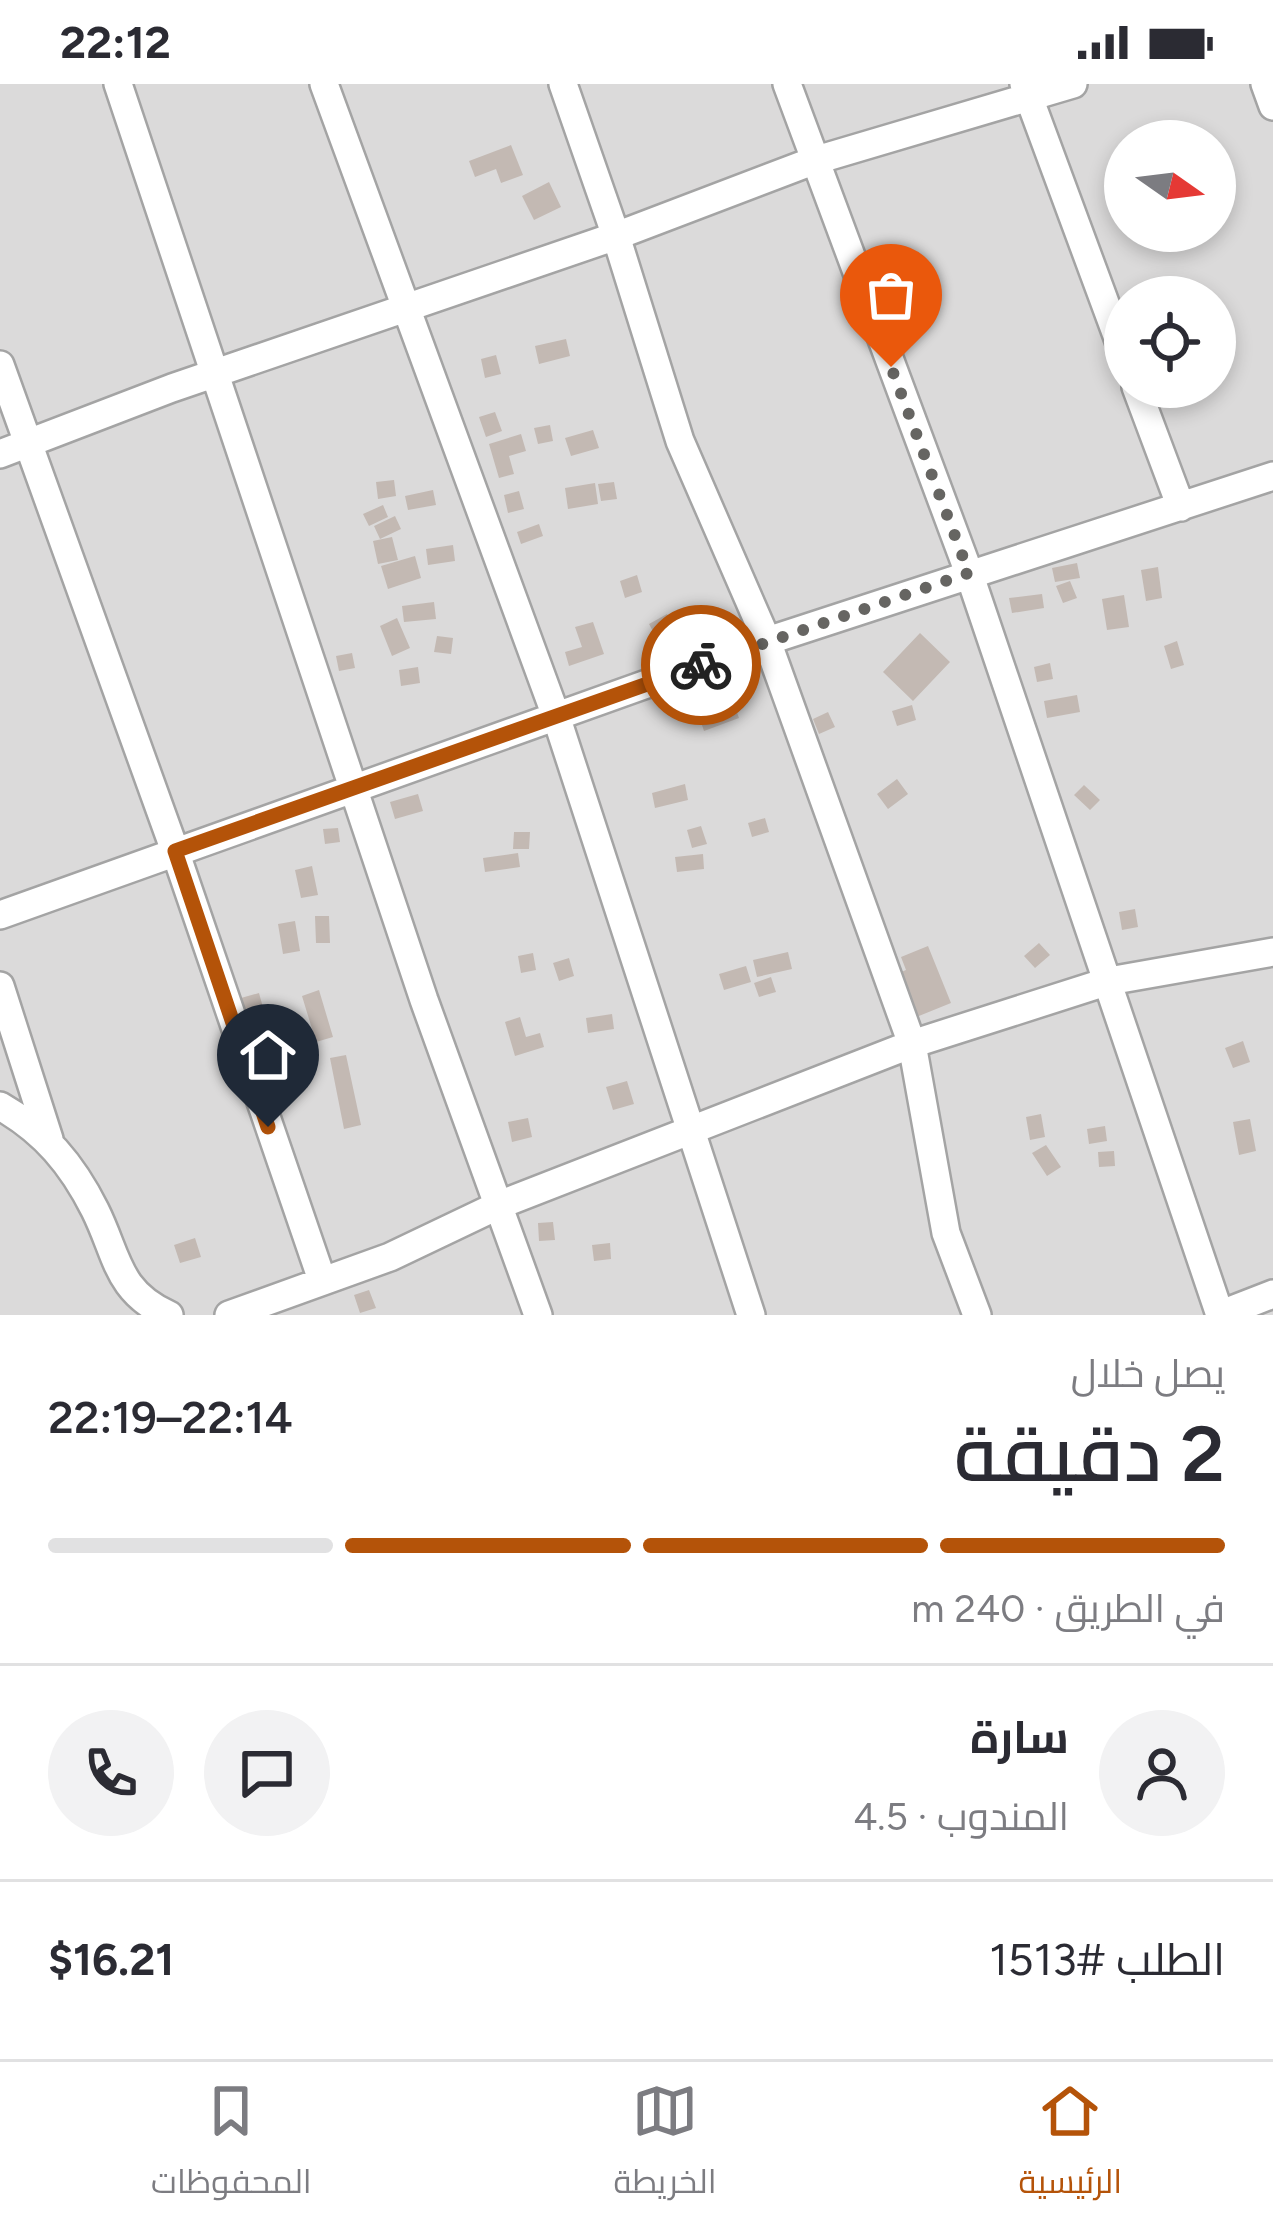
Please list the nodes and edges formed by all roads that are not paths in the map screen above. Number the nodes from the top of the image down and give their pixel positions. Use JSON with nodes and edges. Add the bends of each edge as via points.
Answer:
{"nodes":[{"id":1,"x":118,"y":84,"type":"edge"},
{"id":2,"x":324,"y":84,"type":"edge"},
{"id":3,"x":563,"y":84,"type":"edge"},
{"id":4,"x":787,"y":84,"type":"edge"},
{"id":5,"x":1073,"y":84,"type":"edge"},
{"id":6,"x":1264,"y":84,"type":"edge"},
{"id":7,"x":1027,"y":91,"type":"edge"},
{"id":8,"x":1273,"y":106,"type":"edge"},
{"id":9,"x":814,"y":161,"type":"junction"},
{"id":10,"x":616,"y":236,"type":"junction"},
{"id":11,"x":1104,"y":300,"type":"edge"},
{"id":12,"x":406,"y":309,"type":"junction"},
{"id":13,"x":0,"y":364,"type":"edge"},
{"id":14,"x":215,"y":374,"type":"junction"},
{"id":15,"x":1144,"y":408,"type":"edge"},
{"id":16,"x":13,"y":448,"type":"edge"},
{"id":17,"x":1273,"y":476,"type":"edge"},
{"id":18,"x":1181,"y":507,"type":"junction"},
{"id":19,"x":969,"y":573,"type":"junction"},
{"id":20,"x":767,"y":641,"type":"junction"},
{"id":21,"x":556,"y":716,"type":"junction"},
{"id":22,"x":352,"y":789,"type":"junction"},
{"id":23,"x":175,"y":851,"type":"junction"},
{"id":24,"x":0,"y":915,"type":"edge"},
{"id":25,"x":1273,"y":952,"type":"edge"},
{"id":26,"x":1109,"y":981,"type":"junction"},
{"id":27,"x":0,"y":986,"type":"edge"},
{"id":28,"x":912,"y":1044,"type":"junction"},
{"id":29,"x":0,"y":1106,"type":"edge"},
{"id":30,"x":690,"y":1134,"type":"junction"},
{"id":31,"x":49,"y":1139,"type":"junction"},
{"id":32,"x":499,"y":1205,"type":"junction"},
{"id":33,"x":322,"y":1280,"type":"junction"},
{"id":34,"x":1273,"y":1294,"type":"edge"},
{"id":35,"x":169,"y":1315,"type":"edge"},
{"id":36,"x":229,"y":1315,"type":"edge"},
{"id":37,"x":538,"y":1315,"type":"edge"},
{"id":38,"x":751,"y":1315,"type":"edge"},
{"id":39,"x":977,"y":1315,"type":"edge"},
{"id":40,"x":1219,"y":1315,"type":"edge"}],
"edges":[{"from":1,"to":14,"type":"street"},
{"from":2,"to":12,"type":"street"},
{"from":3,"to":10,"type":"street"},
{"from":4,"to":9,"type":"street"},
{"from":5,"to":7,"type":"street"},
{"from":6,"to":8,"type":"street"},
{"from":7,"to":9,"type":"street"},
{"from":7,"to":11,"type":"street"},
{"from":9,"to":10,"type":"street"},
{"from":9,"to":19,"type":"street"},
{"from":10,"to":12,"type":"street"},
{"from":10,"to":20,"type":"street","via":[[680,440]]},
{"from":12,"to":14,"type":"street"},
{"from":12,"to":21,"type":"street"},
{"from":13,"to":16,"type":"street"},
{"from":14,"to":16,"type":"street"},
{"from":14,"to":22,"type":"street"},
{"from":15,"to":18,"type":"street"},
{"from":16,"to":23,"type":"street"},
{"from":17,"to":18,"type":"street"},
{"from":18,"to":19,"type":"street"},
{"from":19,"to":20,"type":"street"},
{"from":19,"to":26,"type":"street"},
{"from":20,"to":21,"type":"street"},
{"from":20,"to":28,"type":"street"},
{"from":21,"to":22,"type":"street"},
{"from":21,"to":30,"type":"street"},
{"from":22,"to":23,"type":"street"},
{"from":22,"to":32,"type":"street"},
{"from":23,"to":24,"type":"street"},
{"from":23,"to":33,"type":"street"},
{"from":25,"to":26,"type":"street"},
{"from":26,"to":28,"type":"street"},
{"from":26,"to":40,"type":"street"},
{"from":27,"to":31,"type":"street"},
{"from":28,"to":30,"type":"street"},
{"from":28,"to":39,"type":"street","via":[[946,1233]]},
{"from":29,"to":31,"type":"street"},
{"from":30,"to":32,"type":"street"},
{"from":30,"to":38,"type":"street"},
{"from":31,"to":35,"type":"street","via":[[96,1211],[124,1281]]},
{"from":32,"to":33,"type":"street"},
{"from":32,"to":37,"type":"street"},
{"from":33,"to":36,"type":"street"},
{"from":34,"to":40,"type":"street"}]}
